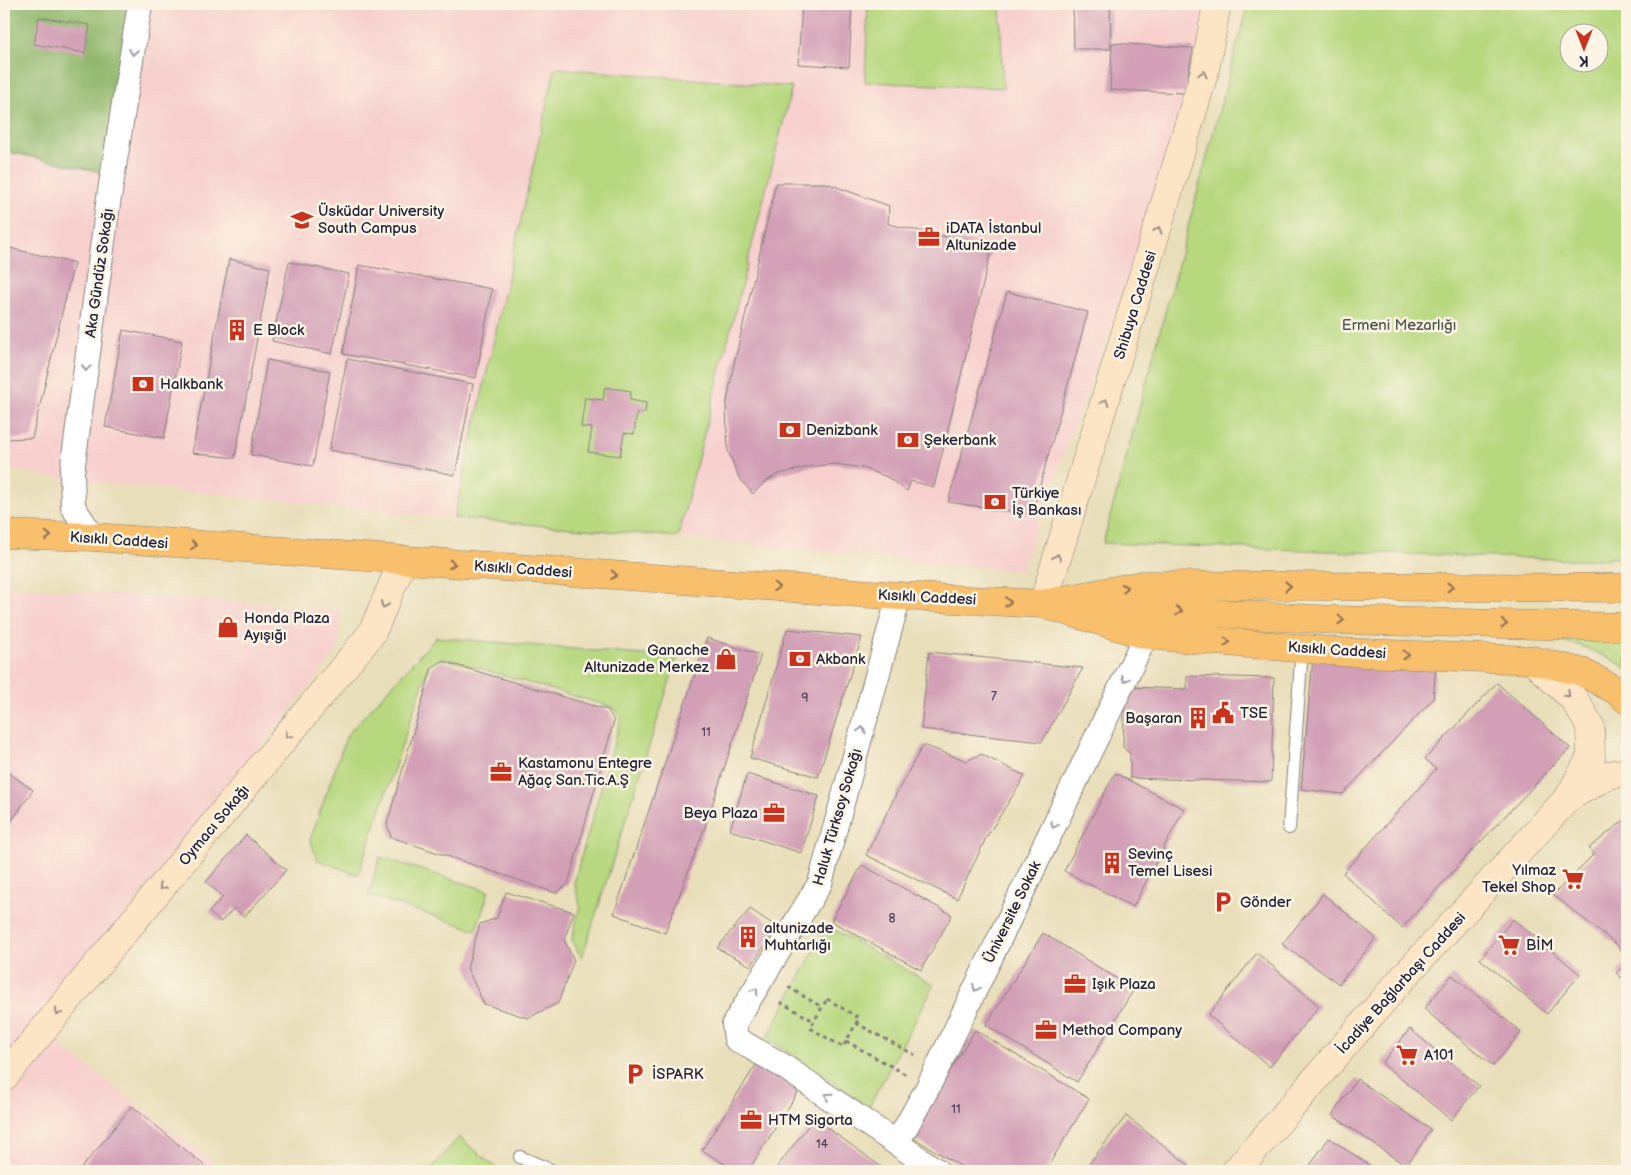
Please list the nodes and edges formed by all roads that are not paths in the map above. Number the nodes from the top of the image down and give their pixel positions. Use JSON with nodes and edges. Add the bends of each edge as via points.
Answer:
{"nodes":[{"id":1,"x":140,"y":4,"type":"edge"},
{"id":2,"x":1217,"y":4,"type":"edge"},
{"id":3,"x":4,"y":534,"type":"edge"},
{"id":4,"x":93,"y":538,"type":"junction"},
{"id":5,"x":403,"y":560,"type":"junction"},
{"id":6,"x":1627,"y":588,"type":"edge"},
{"id":7,"x":899,"y":596,"type":"junction"},
{"id":8,"x":1043,"y":604,"type":"junction"},
{"id":9,"x":1627,"y":627,"type":"edge"},
{"id":10,"x":1146,"y":635,"type":"junction"},
{"id":11,"x":1302,"y":648,"type":"junction"},
{"id":12,"x":1532,"y":660,"type":"junction"},
{"id":13,"x":1627,"y":700,"type":"edge"},
{"id":14,"x":1627,"y":772,"type":"edge"},
{"id":15,"x":1569,"y":797,"type":"junction"},
{"id":16,"x":1288,"y":828,"type":"dead end"},
{"id":17,"x":4,"y":1077,"type":"edge"},
{"id":18,"x":897,"y":1143,"type":"junction"},
{"id":19,"x":520,"y":1157,"type":"dead end"},
{"id":20,"x":553,"y":1171,"type":"edge"},
{"id":21,"x":937,"y":1171,"type":"edge"},
{"id":22,"x":1236,"y":1171,"type":"edge"}],
"edges":[{"from":1,"to":4,"type":"street","name":"Aka Gündüz Sokağı","one_way":true,"via":[[108,204],[72,472],[73,507]]},
{"from":8,"to":2,"type":"street","name":"Shibuya Caddesi","one_way":true,"via":[[1205,70]]},
{"from":3,"to":4,"type":"main road","name":"Kısıklı Caddesi","one_way":true},
{"from":4,"to":5,"type":"main road","name":"Kısıklı Caddesi","one_way":true},
{"from":5,"to":7,"type":"main road","name":"Kısıklı Caddesi","one_way":true},
{"from":5,"to":17,"type":"street","name":"Oymacı Sokağı","one_way":true,"via":[[372,633]]},
{"from":8,"to":6,"type":"main road","name":"Kısıklı Caddesi","one_way":true,"via":[[1142,585]]},
{"from":7,"to":8,"type":"main road","name":"Kısıklı Caddesi","one_way":true},
{"from":18,"to":7,"type":"street","name":"Haluk Türksoy Sokağı","one_way":true,"via":[[780,1064],[736,1039],[734,1024],[820,883]]},
{"from":8,"to":9,"type":"main road","one_way":true,"via":[[1335,620]]},
{"from":8,"to":10,"type":"main road","name":"Kısıklı Caddesi"},
{"from":10,"to":11,"type":"main road","name":"Kısıklı Caddesi","one_way":true},
{"from":10,"to":18,"type":"street","name":"Üniversite Sokak","one_way":true,"via":[[933,1077]]},
{"from":11,"to":12,"type":"main road","name":"Kısıklı Caddesi","one_way":true},
{"from":11,"to":16,"type":"lane"},
{"from":12,"to":13,"type":"main road","name":"Kısıklı Caddesi","via":[[1582,672],[1617,690]]},
{"from":12,"to":15,"type":"street","name":"İcadiye Bağlarbaşı Caddesi","one_way":true,"via":[[1574,699],[1590,726],[1591,757]]},
{"from":14,"to":15,"type":"street","name":"İcadiye Bağlarbaşı Caddesi","via":[[1608,775]]},
{"from":15,"to":22,"type":"street","name":"İcadiye Bağlarbaşı Caddesi","via":[[1401,980]]},
{"from":18,"to":21,"type":"street"},
{"from":19,"to":20,"type":"lane"}]}
